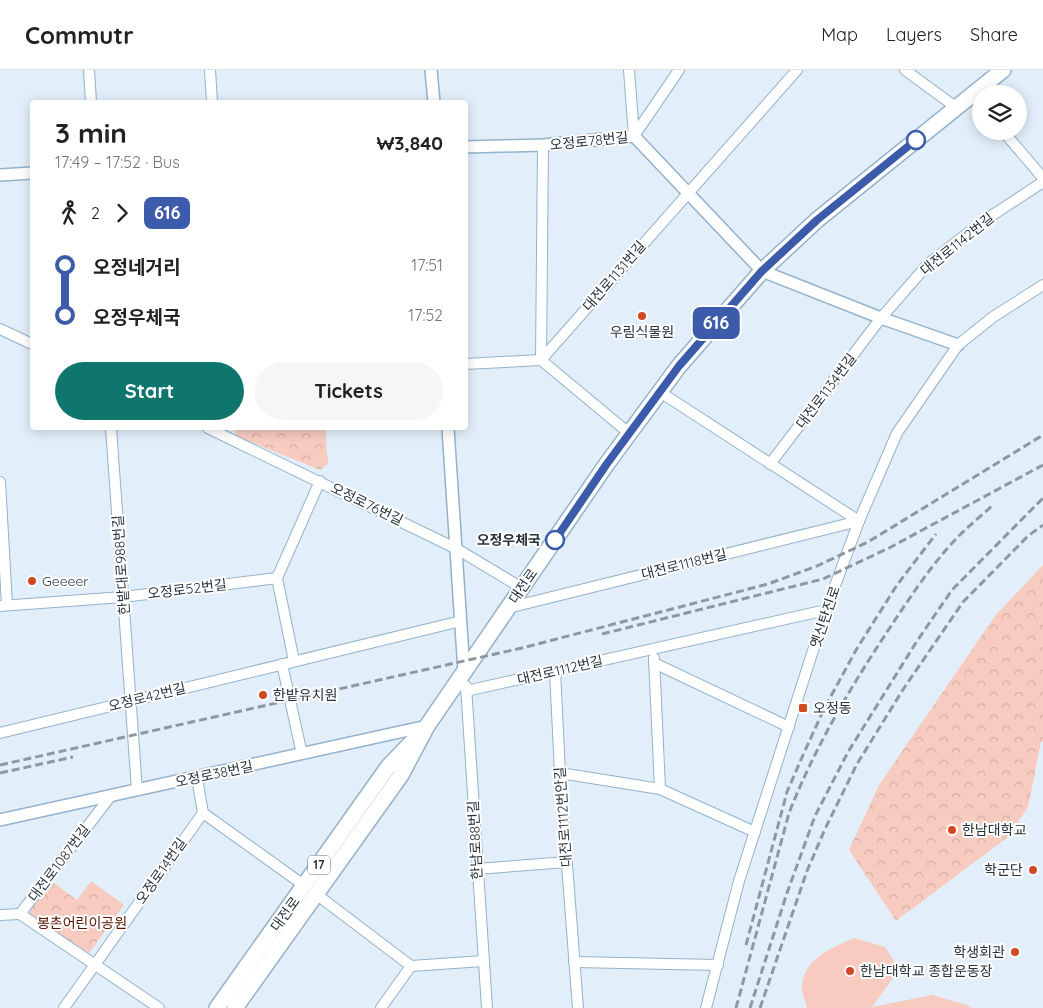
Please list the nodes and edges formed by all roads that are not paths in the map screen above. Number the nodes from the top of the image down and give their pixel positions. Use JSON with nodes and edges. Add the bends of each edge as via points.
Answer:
{"nodes":[{"id":1,"x":89,"y":70,"type":"edge"},
{"id":2,"x":210,"y":70,"type":"edge"},
{"id":3,"x":431,"y":70,"type":"edge"},
{"id":4,"x":629,"y":70,"type":"edge"},
{"id":5,"x":679,"y":70,"type":"edge"},
{"id":6,"x":797,"y":70,"type":"edge"},
{"id":7,"x":905,"y":70,"type":"edge"},
{"id":8,"x":1003,"y":70,"type":"edge"},
{"id":9,"x":990,"y":85,"type":"edge"},
{"id":10,"x":90,"y":100,"type":"edge"},
{"id":11,"x":212,"y":100,"type":"edge"},
{"id":12,"x":434,"y":100,"type":"edge"},
{"id":13,"x":972,"y":102,"type":"edge"},
{"id":14,"x":957,"y":108,"type":"junction"},
{"id":15,"x":634,"y":136,"type":"junction"},
{"id":16,"x":1011,"y":140,"type":"edge"},
{"id":17,"x":544,"y":146,"type":"junction"},
{"id":18,"x":468,"y":147,"type":"edge"},
{"id":19,"x":30,"y":173,"type":"edge"},
{"id":20,"x":0,"y":175,"type":"edge"},
{"id":21,"x":1043,"y":178,"type":"edge"},
{"id":22,"x":1043,"y":182,"type":"edge"},
{"id":23,"x":688,"y":193,"type":"junction"},
{"id":24,"x":762,"y":271,"type":"junction"},
{"id":25,"x":1043,"y":284,"type":"edge"},
{"id":26,"x":881,"y":318,"type":"junction"},
{"id":27,"x":0,"y":329,"type":"edge"},
{"id":28,"x":30,"y":343,"type":"edge"},
{"id":29,"x":958,"y":345,"type":"junction"},
{"id":30,"x":541,"y":360,"type":"junction"},
{"id":31,"x":468,"y":364,"type":"edge"},
{"id":32,"x":660,"y":392,"type":"junction"},
{"id":33,"x":111,"y":430,"type":"edge"},
{"id":34,"x":448,"y":430,"type":"edge"},
{"id":35,"x":224,"y":432,"type":"edge"},
{"id":36,"x":630,"y":434,"type":"junction"},
{"id":37,"x":770,"y":464,"type":"junction"},
{"id":38,"x":320,"y":481,"type":"junction"},
{"id":39,"x":0,"y":482,"type":"edge"},
{"id":40,"x":859,"y":521,"type":"junction"},
{"id":41,"x":457,"y":549,"type":"junction"},
{"id":42,"x":276,"y":578,"type":"junction"},
{"id":43,"x":522,"y":588,"type":"junction"},
{"id":44,"x":123,"y":597,"type":"junction"},
{"id":45,"x":4,"y":606,"type":"edge"},
{"id":46,"x":508,"y":608,"type":"junction"},
{"id":47,"x":826,"y":610,"type":"junction"},
{"id":48,"x":461,"y":621,"type":"junction"},
{"id":49,"x":654,"y":649,"type":"junction"},
{"id":50,"x":294,"y":661,"type":"junction"},
{"id":51,"x":282,"y":664,"type":"junction"},
{"id":52,"x":654,"y":664,"type":"junction"},
{"id":53,"x":555,"y":671,"type":"junction"},
{"id":54,"x":464,"y":672,"type":"junction"},
{"id":55,"x":466,"y":691,"type":"junction"},
{"id":56,"x":131,"y":702,"type":"junction"},
{"id":57,"x":427,"y":726,"type":"junction"},
{"id":58,"x":789,"y":728,"type":"junction"},
{"id":59,"x":0,"y":733,"type":"edge"},
{"id":60,"x":302,"y":754,"type":"junction"},
{"id":61,"x":560,"y":773,"type":"junction"},
{"id":62,"x":196,"y":778,"type":"junction"},
{"id":63,"x":660,"y":789,"type":"junction"},
{"id":64,"x":137,"y":790,"type":"junction"},
{"id":65,"x":110,"y":796,"type":"junction"},
{"id":66,"x":203,"y":813,"type":"junction"},
{"id":67,"x":0,"y":820,"type":"edge"},
{"id":68,"x":755,"y":832,"type":"junction"},
{"id":69,"x":566,"y":862,"type":"junction"},
{"id":70,"x":476,"y":869,"type":"junction"},
{"id":71,"x":310,"y":890,"type":"junction"},
{"id":72,"x":20,"y":914,"type":"junction"},
{"id":73,"x":0,"y":916,"type":"edge"},
{"id":74,"x":483,"y":961,"type":"junction"},
{"id":75,"x":574,"y":962,"type":"junction"},
{"id":76,"x":95,"y":965,"type":"junction"},
{"id":77,"x":718,"y":965,"type":"junction"},
{"id":78,"x":411,"y":966,"type":"junction"},
{"id":79,"x":64,"y":1008,"type":"edge"},
{"id":80,"x":159,"y":1008,"type":"edge"},
{"id":81,"x":217,"y":1008,"type":"edge"},
{"id":82,"x":235,"y":1008,"type":"edge"},
{"id":83,"x":381,"y":1008,"type":"edge"},
{"id":84,"x":487,"y":1008,"type":"edge"},
{"id":85,"x":578,"y":1008,"type":"edge"},
{"id":86,"x":706,"y":1008,"type":"edge"}],
"edges":[{"from":1,"to":10,"type":"street"},
{"from":2,"to":11,"type":"street"},
{"from":3,"to":12,"type":"street"},
{"from":4,"to":15,"type":"street"},
{"from":5,"to":15,"type":"street"},
{"from":6,"to":23,"type":"street"},
{"from":7,"to":14,"type":"street"},
{"from":8,"to":9,"type":"main road","name":"대전로","number":"17"},
{"from":13,"to":14,"type":"main road","name":"대전로","number":"17"},
{"from":14,"to":24,"type":"main road","name":"대전로","number":"17","via":[[817,220]]},
{"from":15,"to":17,"type":"street","name":"오정로78번길"},
{"from":15,"to":23,"type":"street","name":"오정로78번길"},
{"from":16,"to":21,"type":"street"},
{"from":17,"to":18,"type":"street","name":"오정로78번길"},
{"from":17,"to":30,"type":"street"},
{"from":19,"to":20,"type":"street"},
{"from":22,"to":26,"type":"street","name":"대전로1142번길","via":[[982,222],[928,264]]},
{"from":23,"to":24,"type":"street","name":"오정로78번길"},
{"from":23,"to":30,"type":"street","name":"대전로1131번길"},
{"from":24,"to":26,"type":"street"},
{"from":24,"to":32,"type":"main road","name":"대전로","number":"17"},
{"from":25,"to":29,"type":"street","name":"옛신탄진로"},
{"from":26,"to":29,"type":"street"},
{"from":26,"to":37,"type":"street","name":"대전로1134번길"},
{"from":27,"to":28,"type":"street"},
{"from":29,"to":40,"type":"street","name":"옛신탄진로","via":[[897,433]]},
{"from":30,"to":31,"type":"street"},
{"from":30,"to":36,"type":"street"},
{"from":32,"to":36,"type":"main road","name":"대전로","number":"17"},
{"from":32,"to":37,"type":"street"},
{"from":33,"to":44,"type":"street","name":"한밭대로988번길"},
{"from":34,"to":41,"type":"street"},
{"from":35,"to":38,"type":"street","name":"오정로76번길"},
{"from":36,"to":43,"type":"main road","name":"대전로","number":"17"},
{"from":37,"to":40,"type":"street"},
{"from":38,"to":41,"type":"street","name":"오정로76번길"},
{"from":38,"to":42,"type":"street"},
{"from":39,"to":45,"type":"street","name":"오정로52번길"},
{"from":40,"to":46,"type":"street","name":"대전로1118번길"},
{"from":40,"to":47,"type":"street","name":"옛신탄진로"},
{"from":41,"to":43,"type":"street","name":"오정로76번길"},
{"from":41,"to":48,"type":"street"},
{"from":42,"to":44,"type":"street","name":"오정로52번길"},
{"from":42,"to":50,"type":"street"},
{"from":43,"to":46,"type":"main road","name":"대전로","number":"17"},
{"from":44,"to":45,"type":"street","name":"오정로52번길"},
{"from":44,"to":56,"type":"street","name":"한밭대로988번길"},
{"from":46,"to":54,"type":"main road","name":"대전로","number":"17"},
{"from":47,"to":49,"type":"street","name":"대전로1112번길"},
{"from":47,"to":58,"type":"street","name":"옛신탄진로"},
{"from":48,"to":50,"type":"street","name":"오정로42번길"},
{"from":48,"to":54,"type":"street"},
{"from":49,"to":52,"type":"street"},
{"from":49,"to":53,"type":"street","name":"대전로1112번길"},
{"from":50,"to":51,"type":"street","name":"오정로42번길"},
{"from":51,"to":56,"type":"street","name":"오정로42번길"},
{"from":51,"to":60,"type":"street"},
{"from":52,"to":58,"type":"street"},
{"from":52,"to":63,"type":"street"},
{"from":53,"to":55,"type":"street","name":"대전로1112번길"},
{"from":53,"to":61,"type":"street","name":"대전로1112번안길"},
{"from":54,"to":55,"type":"street","name":"한남로88번길"},
{"from":54,"to":57,"type":"main road","name":"대전로","number":"17"},
{"from":55,"to":70,"type":"street","name":"한남로88번길"},
{"from":56,"to":59,"type":"street","name":"오정로42번길"},
{"from":56,"to":64,"type":"street","name":"한밭대로988번길"},
{"from":57,"to":60,"type":"street","name":"오정로38번길"},
{"from":57,"to":71,"type":"main road","name":"대전로","number":"17","via":[[388,767]]},
{"from":58,"to":68,"type":"street","name":"옛신탄진로"},
{"from":60,"to":62,"type":"street","name":"오정로38번길"},
{"from":61,"to":63,"type":"street"},
{"from":61,"to":69,"type":"street","name":"대전로1112번안길"},
{"from":62,"to":64,"type":"street","name":"오정로38번길"},
{"from":62,"to":66,"type":"street"},
{"from":63,"to":68,"type":"street"},
{"from":64,"to":65,"type":"street","name":"오정로38번길"},
{"from":65,"to":67,"type":"street","name":"오정로38번길"},
{"from":65,"to":72,"type":"street","name":"대전로1087번길"},
{"from":66,"to":71,"type":"street"},
{"from":66,"to":76,"type":"street","name":"오정로14번길"},
{"from":68,"to":77,"type":"street","name":"옛신탄진로","via":[[739,880]]},
{"from":69,"to":70,"type":"street"},
{"from":69,"to":75,"type":"street","name":"대전로1112번안길"},
{"from":70,"to":74,"type":"street","name":"한남로88번길"},
{"from":71,"to":78,"type":"street"},
{"from":71,"to":81,"type":"main road","name":"대전로","number":"17"},
{"from":71,"to":82,"type":"main road","name":"대전로","number":"17"},
{"from":72,"to":73,"type":"street"},
{"from":72,"to":76,"type":"street","name":"대전로1087번길"},
{"from":74,"to":78,"type":"street"},
{"from":74,"to":84,"type":"street","name":"한남로88번길"},
{"from":75,"to":77,"type":"street"},
{"from":75,"to":85,"type":"street","name":"대전로1112번안길"},
{"from":76,"to":79,"type":"street","name":"오정로14번길"},
{"from":76,"to":80,"type":"street","name":"대전로1087번길"},
{"from":77,"to":86,"type":"street","name":"옛신탄진로"},
{"from":78,"to":83,"type":"street"}]}
